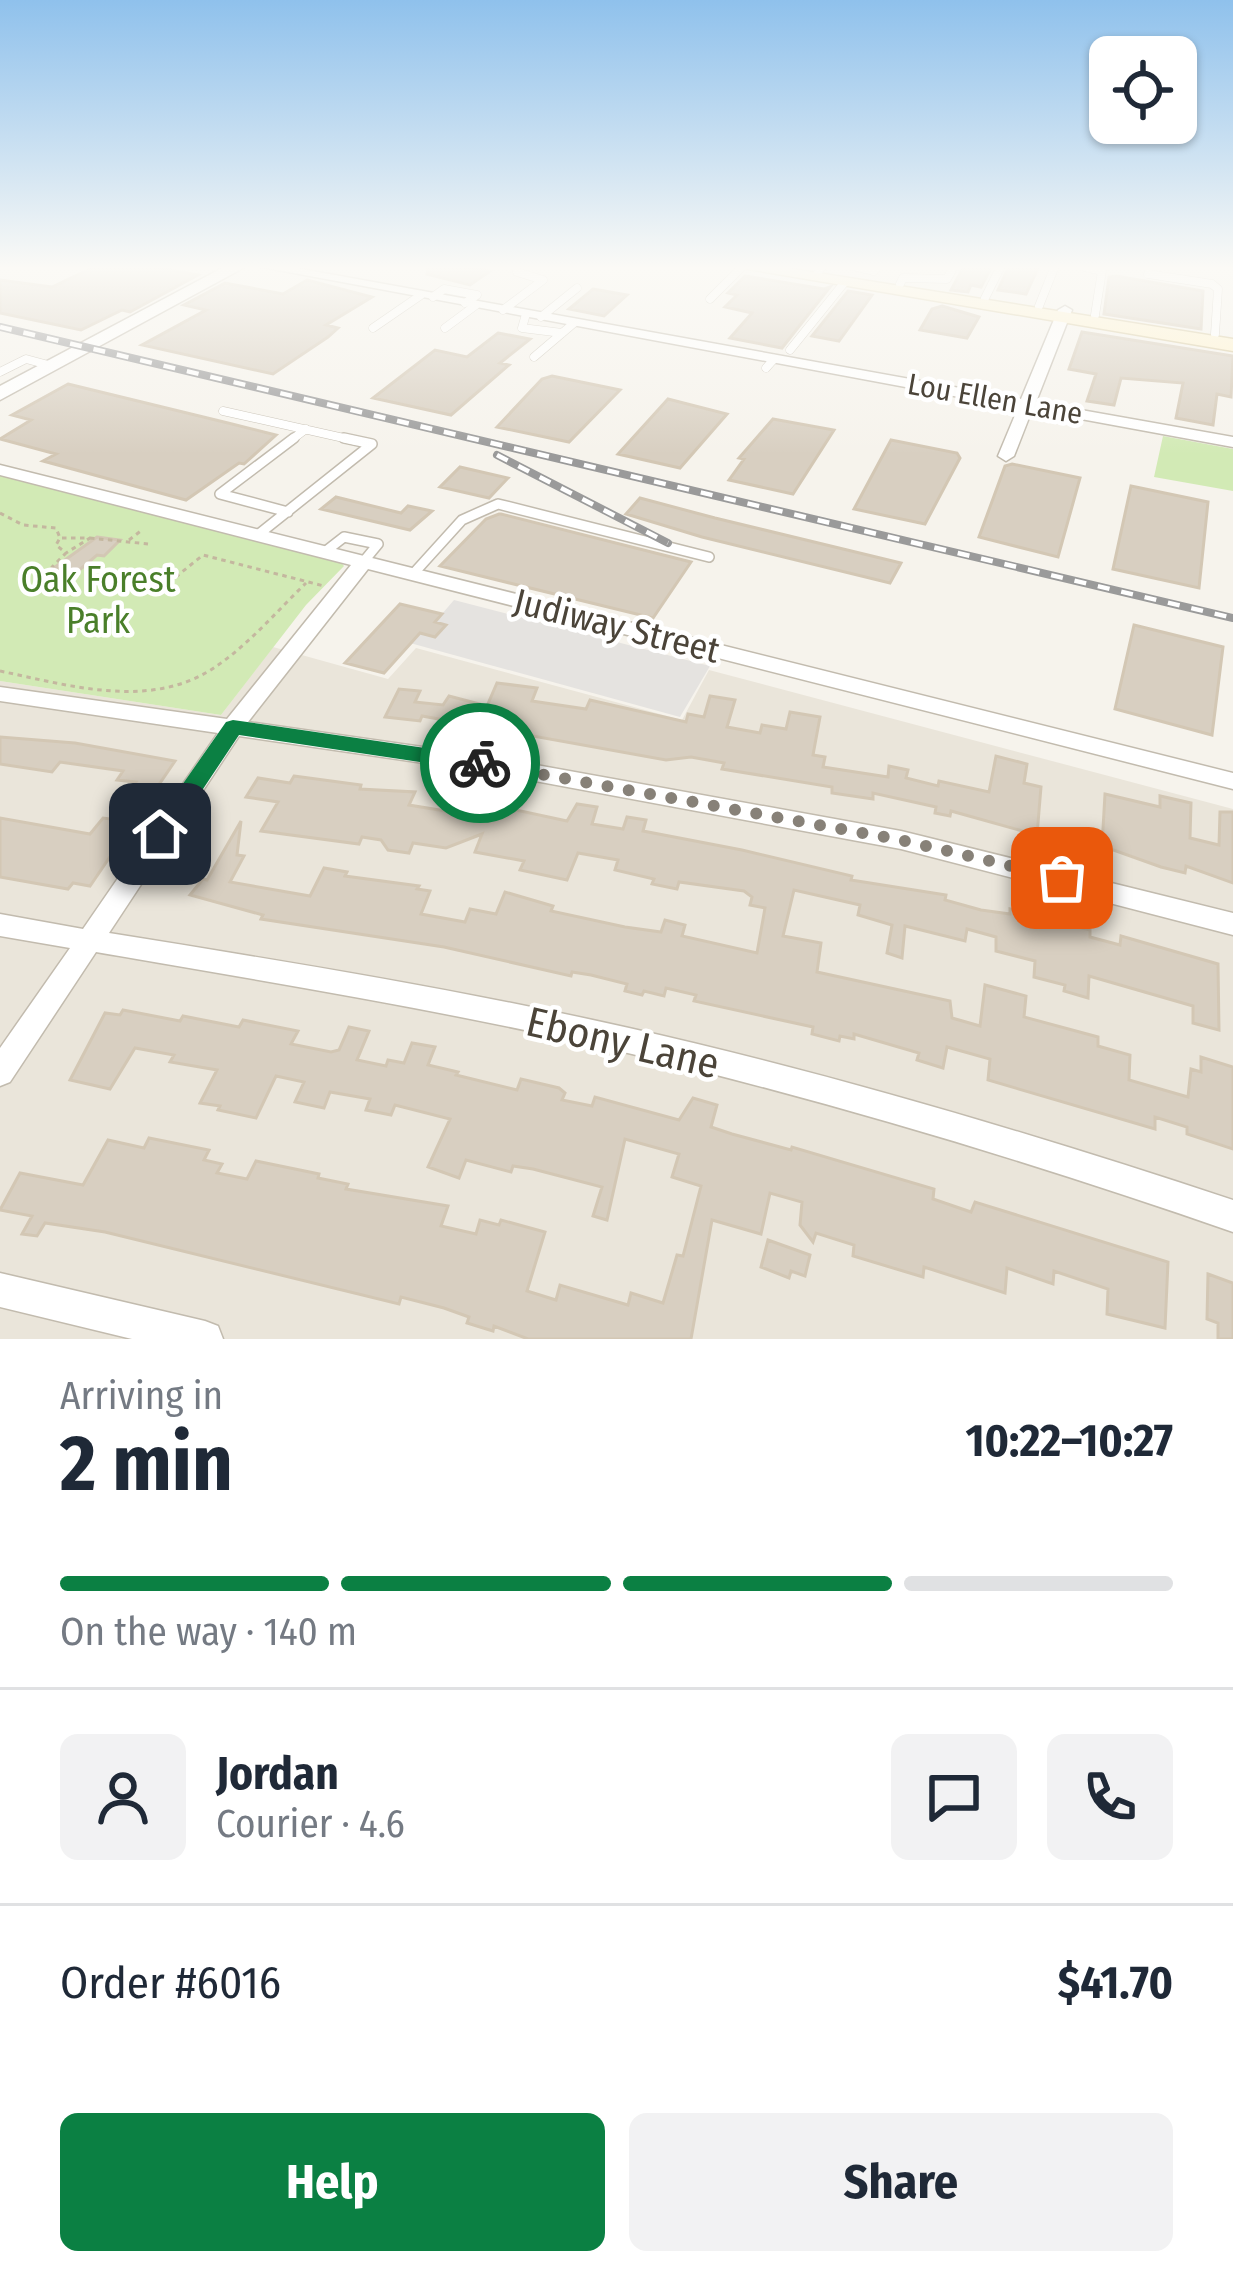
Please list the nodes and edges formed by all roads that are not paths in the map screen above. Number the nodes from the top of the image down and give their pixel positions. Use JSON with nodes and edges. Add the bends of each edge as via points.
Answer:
{"nodes":[{"id":1,"x":122,"y":328,"type":"edge"},
{"id":2,"x":568,"y":328,"type":"edge"},
{"id":3,"x":571,"y":328,"type":"edge"},
{"id":4,"x":808,"y":328,"type":"edge"},
{"id":5,"x":1057,"y":328,"type":"edge"},
{"id":6,"x":1158,"y":328,"type":"edge"},
{"id":7,"x":1169,"y":328,"type":"edge"},
{"id":8,"x":1227,"y":339,"type":"edge"},
{"id":9,"x":790,"y":350,"type":"dead end"},
{"id":10,"x":534,"y":357,"type":"dead end"},
{"id":11,"x":52,"y":366,"type":"junction"},
{"id":12,"x":0,"y":374,"type":"edge"},
{"id":13,"x":24,"y":381,"type":"junction"},
{"id":14,"x":0,"y":394,"type":"edge"},
{"id":15,"x":1028,"y":405,"type":"junction"},
{"id":16,"x":223,"y":411,"type":"dead end"},
{"id":17,"x":306,"y":429,"type":"junction"},
{"id":18,"x":1233,"y":442,"type":"edge"},
{"id":19,"x":1006,"y":456,"type":"dead end"},
{"id":20,"x":0,"y":470,"type":"edge"},
{"id":21,"x":288,"y":512,"type":"junction"},
{"id":22,"x":259,"y":534,"type":"junction"},
{"id":23,"x":709,"y":557,"type":"dead end"},
{"id":24,"x":364,"y":561,"type":"junction"},
{"id":25,"x":414,"y":573,"type":"junction"},
{"id":26,"x":0,"y":694,"type":"edge"},
{"id":27,"x":233,"y":727,"type":"junction"},
{"id":28,"x":1233,"y":781,"type":"edge"},
{"id":29,"x":1233,"y":924,"type":"edge"},
{"id":30,"x":0,"y":925,"type":"edge"},
{"id":31,"x":87,"y":940,"type":"junction"},
{"id":32,"x":0,"y":1073,"type":"edge"},
{"id":33,"x":1233,"y":1216,"type":"edge"},
{"id":34,"x":0,"y":1290,"type":"edge"},
{"id":35,"x":205,"y":1339,"type":"edge"}],
"edges":[{"from":1,"to":11,"type":"street"},
{"from":2,"to":10,"type":"lane"},
{"from":3,"to":15,"type":"street","name":"Lou Ellen Lane"},
{"from":4,"to":9,"type":"lane"},
{"from":5,"to":15,"type":"street"},
{"from":6,"to":8,"type":"main road"},
{"from":7,"to":8,"type":"main road"},
{"from":11,"to":12,"type":"lane","via":[[26,359]]},
{"from":11,"to":13,"type":"street"},
{"from":12,"to":13,"type":"lane"},
{"from":13,"to":14,"type":"street"},
{"from":15,"to":18,"type":"street","name":"Lou Ellen Lane"},
{"from":15,"to":19,"type":"street"},
{"from":16,"to":17,"type":"lane"},
{"from":17,"to":21,"type":"lane","via":[[372,444]]},
{"from":17,"to":21,"type":"lane","via":[[220,494]]},
{"from":20,"to":22,"type":"street","name":"Judiway Street"},
{"from":21,"to":22,"type":"lane"},
{"from":22,"to":24,"type":"street","name":"Judiway Street"},
{"from":23,"to":25,"type":"lane","via":[[498,504],[470,513]]},
{"from":24,"to":25,"type":"street","name":"Judiway Street"},
{"from":24,"to":27,"type":"street"},
{"from":25,"to":28,"type":"street","name":"Judiway Street"},
{"from":26,"to":27,"type":"street"},
{"from":27,"to":29,"type":"street","via":[[901,840]]},
{"from":27,"to":31,"type":"street"},
{"from":30,"to":31,"type":"street","name":"Ebony Lane"},
{"from":31,"to":32,"type":"street"},
{"from":31,"to":33,"type":"street","name":"Ebony Lane","via":[[621,1040],[850,1097]]},
{"from":34,"to":35,"type":"street"}]}
